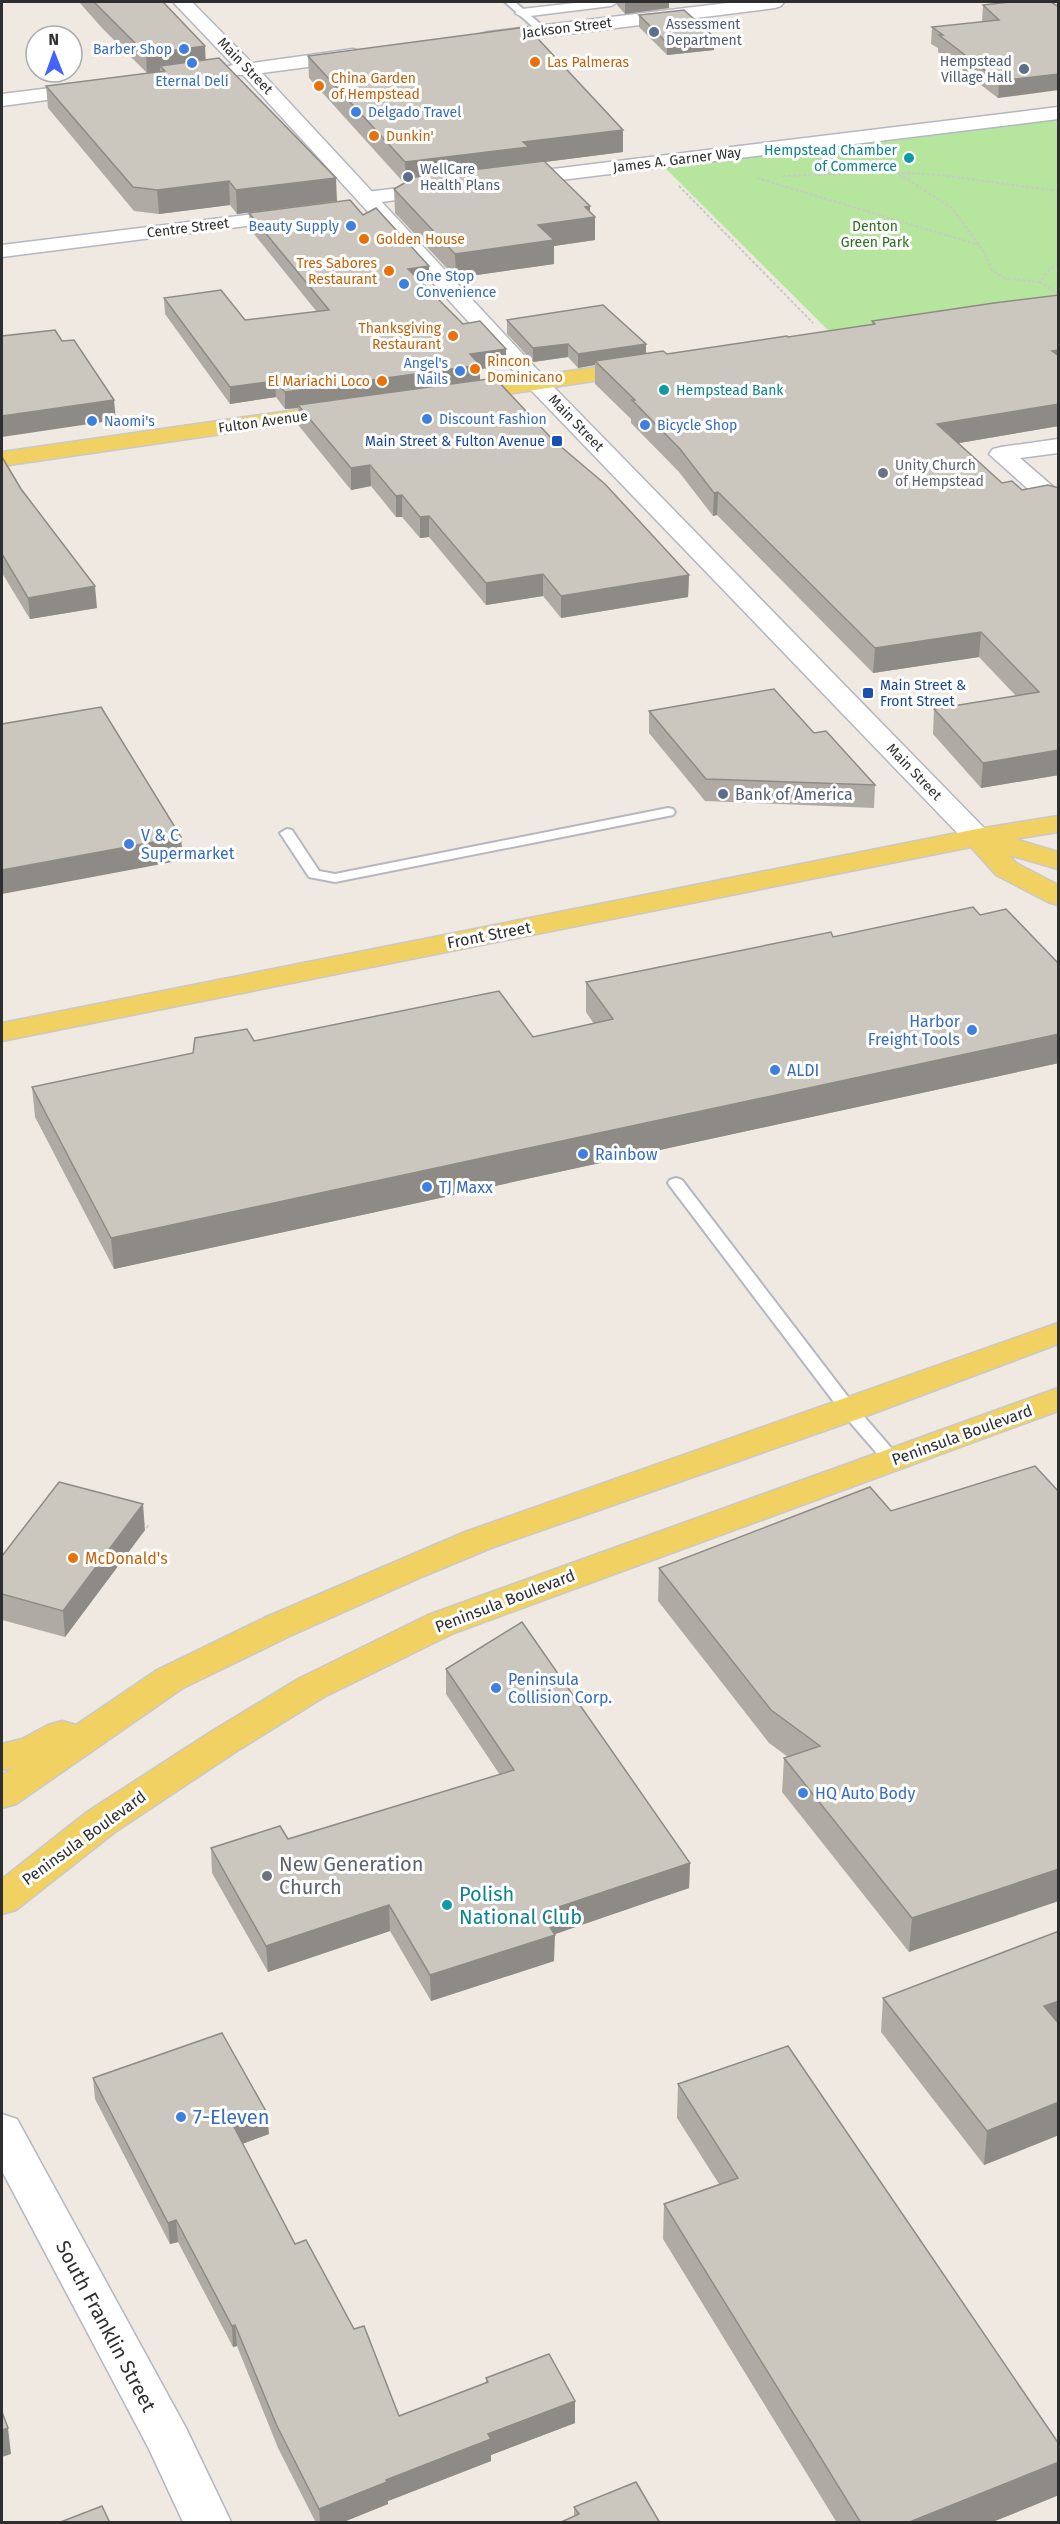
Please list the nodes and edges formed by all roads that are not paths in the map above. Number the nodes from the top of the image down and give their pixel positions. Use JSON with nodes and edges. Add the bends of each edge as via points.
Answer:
{"nodes":[{"id":1,"x":182,"y":2,"type":"edge"},
{"id":2,"x":510,"y":2,"type":"edge"},
{"id":3,"x":611,"y":2,"type":"edge"},
{"id":4,"x":775,"y":2,"type":"edge"},
{"id":5,"x":717,"y":5,"type":"edge"},
{"id":6,"x":522,"y":13,"type":"junction"},
{"id":7,"x":543,"y":31,"type":"junction"},
{"id":8,"x":470,"y":40,"type":"edge"},
{"id":9,"x":368,"y":54,"type":"edge"},
{"id":10,"x":248,"y":69,"type":"junction"},
{"id":11,"x":217,"y":73,"type":"edge"},
{"id":12,"x":108,"y":87,"type":"edge"},
{"id":13,"x":2,"y":100,"type":"edge"},
{"id":14,"x":1059,"y":113,"type":"edge"},
{"id":15,"x":490,"y":183,"type":"edge"},
{"id":16,"x":456,"y":187,"type":"edge"},
{"id":17,"x":371,"y":202,"type":"junction"},
{"id":18,"x":345,"y":209,"type":"edge"},
{"id":19,"x":311,"y":213,"type":"edge"},
{"id":20,"x":2,"y":251,"type":"edge"},
{"id":21,"x":664,"y":364,"type":"edge"},
{"id":22,"x":537,"y":383,"type":"junction"},
{"id":23,"x":445,"y":396,"type":"edge"},
{"id":24,"x":362,"y":408,"type":"edge"},
{"id":25,"x":1059,"y":446,"type":"edge"},
{"id":26,"x":2,"y":459,"type":"edge"},
{"id":27,"x":1059,"y":503,"type":"edge"},
{"id":28,"x":668,"y":812,"type":"dead end"},
{"id":29,"x":1059,"y":824,"type":"edge"},
{"id":30,"x":287,"y":833,"type":"dead end"},
{"id":31,"x":977,"y":837,"type":"junction"},
{"id":32,"x":1059,"y":843,"type":"edge"},
{"id":33,"x":1059,"y":861,"type":"edge"},
{"id":34,"x":1059,"y":896,"type":"edge"},
{"id":35,"x":2,"y":1032,"type":"edge"},
{"id":36,"x":676,"y":1183,"type":"dead end"},
{"id":37,"x":1059,"y":1333,"type":"edge"},
{"id":38,"x":1059,"y":1399,"type":"edge"},
{"id":39,"x":849,"y":1410,"type":"junction"},
{"id":40,"x":893,"y":1461,"type":"junction"},
{"id":41,"x":170,"y":1679,"type":"junction"},
{"id":42,"x":2,"y":1756,"type":"edge"},
{"id":43,"x":2,"y":1794,"type":"edge"},
{"id":44,"x":2,"y":1900,"type":"edge"},
{"id":45,"x":2,"y":2131,"type":"edge"},
{"id":46,"x":207,"y":2523,"type":"edge"}],
"edges":[{"from":1,"to":10,"type":"street","name":"Main Street"},
{"from":2,"to":6,"type":"lane"},
{"from":3,"to":6,"type":"street"},
{"from":4,"to":5,"type":"street","name":"Jackson Street"},
{"from":5,"to":7,"type":"street","name":"Jackson Street"},
{"from":6,"to":7,"type":"lane"},
{"from":7,"to":8,"type":"street","name":"Jackson Street"},
{"from":9,"to":10,"type":"street"},
{"from":10,"to":11,"type":"street"},
{"from":10,"to":17,"type":"street","name":"Main Street"},
{"from":12,"to":13,"type":"street"},
{"from":14,"to":15,"type":"street","name":"James A. Garner Way"},
{"from":16,"to":17,"type":"street"},
{"from":17,"to":18,"type":"street"},
{"from":17,"to":22,"type":"street","name":"Main Street"},
{"from":19,"to":20,"type":"street","name":"Centre Street"},
{"from":21,"to":22,"type":"main road"},
{"from":22,"to":23,"type":"main road"},
{"from":22,"to":31,"type":"street","name":"Main Street"},
{"from":24,"to":26,"type":"main road","name":"Fulton Avenue"},
{"from":25,"to":27,"type":"street","via":[[1000,454]]},
{"from":28,"to":30,"type":"lane","via":[[335,878],[314,874]]},
{"from":29,"to":31,"type":"main road","name":"Front Street"},
{"from":31,"to":32,"type":"main road","name":"Front Street"},
{"from":31,"to":33,"type":"main road"},
{"from":31,"to":34,"type":"main road","via":[[1006,869]]},
{"from":31,"to":35,"type":"main road","name":"Front Street"},
{"from":36,"to":39,"type":"lane"},
{"from":37,"to":39,"type":"main road"},
{"from":38,"to":40,"type":"main road","name":"Peninsula Boulevard"},
{"from":39,"to":40,"type":"lane"},
{"from":39,"to":41,"type":"main road","via":[[478,1540],[277,1627]]},
{"from":40,"to":44,"type":"main road","name":"Peninsula Boulevard","via":[[525,1592],[441,1624],[383,1652],[311,1688],[213,1748],[101,1822]]},
{"from":41,"to":42,"type":"main road","via":[[34,1749]]},
{"from":41,"to":43,"type":"main road"},
{"from":45,"to":46,"type":"street","name":"South Franklin Street","via":[[169,2442]]}]}
